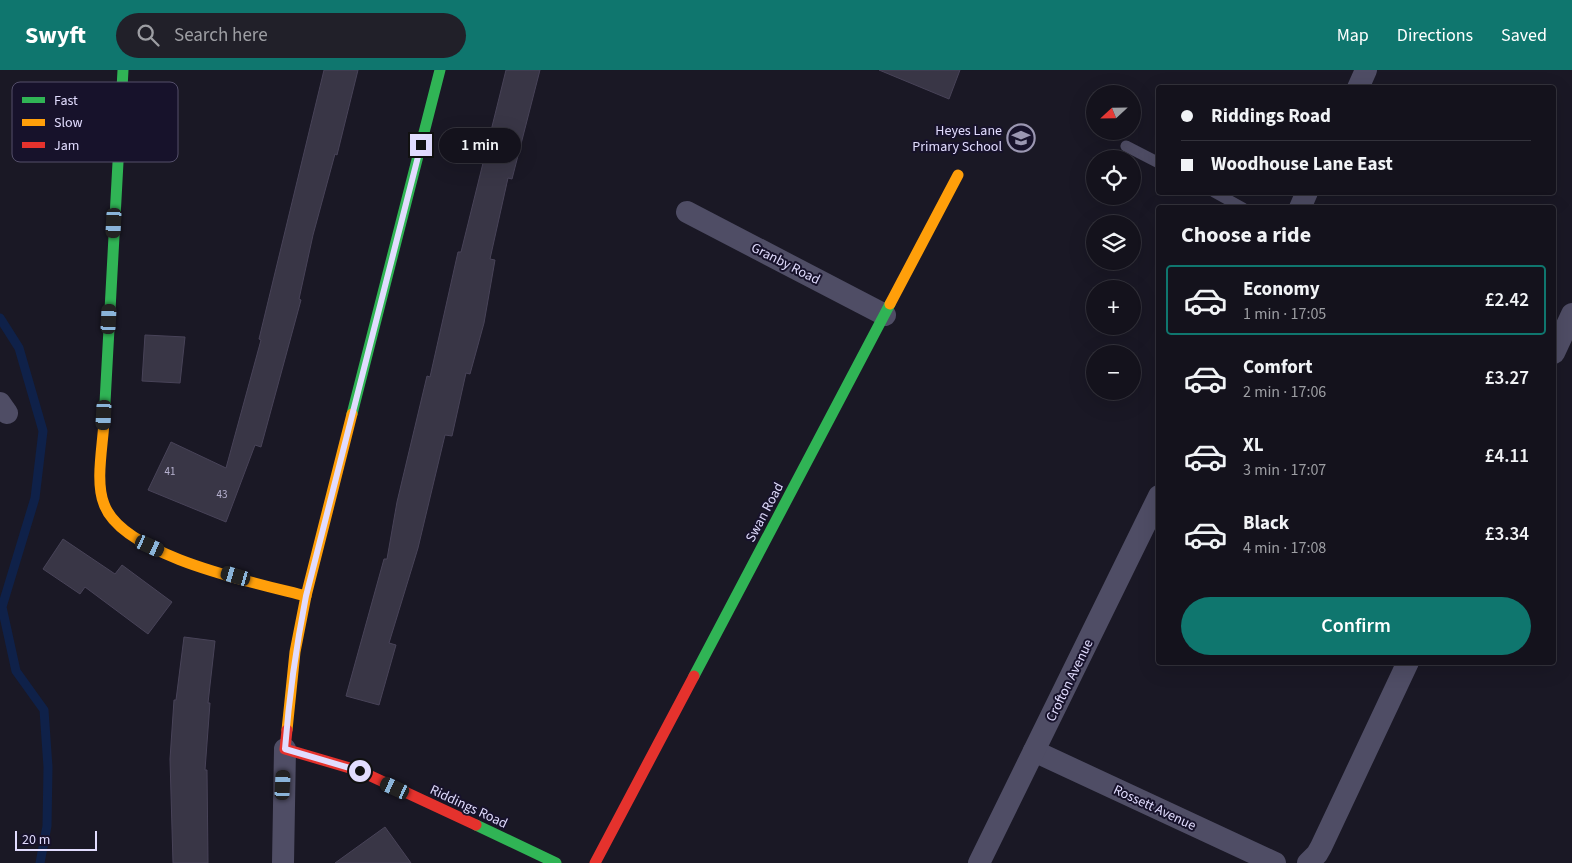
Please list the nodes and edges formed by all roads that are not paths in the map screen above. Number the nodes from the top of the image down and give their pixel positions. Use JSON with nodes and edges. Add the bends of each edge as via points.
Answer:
{"nodes":[{"id":1,"x":440,"y":70,"type":"edge"},
{"id":2,"x":1366,"y":70,"type":"edge"},
{"id":3,"x":1359,"y":85,"type":"edge"},
{"id":4,"x":1126,"y":146,"type":"dead end"},
{"id":5,"x":1156,"y":161,"type":"edge"},
{"id":6,"x":118,"y":162,"type":"edge"},
{"id":7,"x":958,"y":175,"type":"dead end"},
{"id":8,"x":1219,"y":195,"type":"edge"},
{"id":9,"x":1238,"y":205,"type":"edge"},
{"id":10,"x":687,"y":212,"type":"dead end"},
{"id":11,"x":1572,"y":314,"type":"edge"},
{"id":12,"x":885,"y":315,"type":"junction"},
{"id":13,"x":1556,"y":349,"type":"edge"},
{"id":14,"x":1156,"y":502,"type":"edge"},
{"id":15,"x":306,"y":596,"type":"junction"},
{"id":16,"x":1407,"y":665,"type":"edge"},
{"id":17,"x":285,"y":749,"type":"junction"},
{"id":18,"x":1034,"y":751,"type":"junction"},
{"id":19,"x":283,"y":863,"type":"edge"},
{"id":20,"x":556,"y":863,"type":"edge"},
{"id":21,"x":595,"y":863,"type":"edge"},
{"id":22,"x":979,"y":863,"type":"edge"},
{"id":23,"x":1275,"y":863,"type":"edge"},
{"id":24,"x":1308,"y":863,"type":"edge"}],
"edges":[{"from":1,"to":15,"type":"street"},
{"from":2,"to":3,"type":"street"},
{"from":4,"to":5,"type":"lane"},
{"from":6,"to":15,"type":"street","via":[[100,491],[102,504],[112,519],[150,546],[184,561]]},
{"from":7,"to":12,"type":"street","name":"Swan Road"},
{"from":8,"to":9,"type":"lane"},
{"from":10,"to":12,"type":"street","name":"Granby Road"},
{"from":11,"to":13,"type":"street"},
{"from":12,"to":21,"type":"street","name":"Swan Road"},
{"from":14,"to":18,"type":"street","name":"Crofton Avenue"},
{"from":15,"to":17,"type":"street","via":[[295,652]]},
{"from":16,"to":24,"type":"street","via":[[1321,847]]},
{"from":17,"to":19,"type":"street"},
{"from":17,"to":20,"type":"street","name":"Riddings Road","via":[[360,771]]},
{"from":18,"to":22,"type":"street","name":"Crofton Avenue"},
{"from":18,"to":23,"type":"street","name":"Rossett Avenue"}]}
